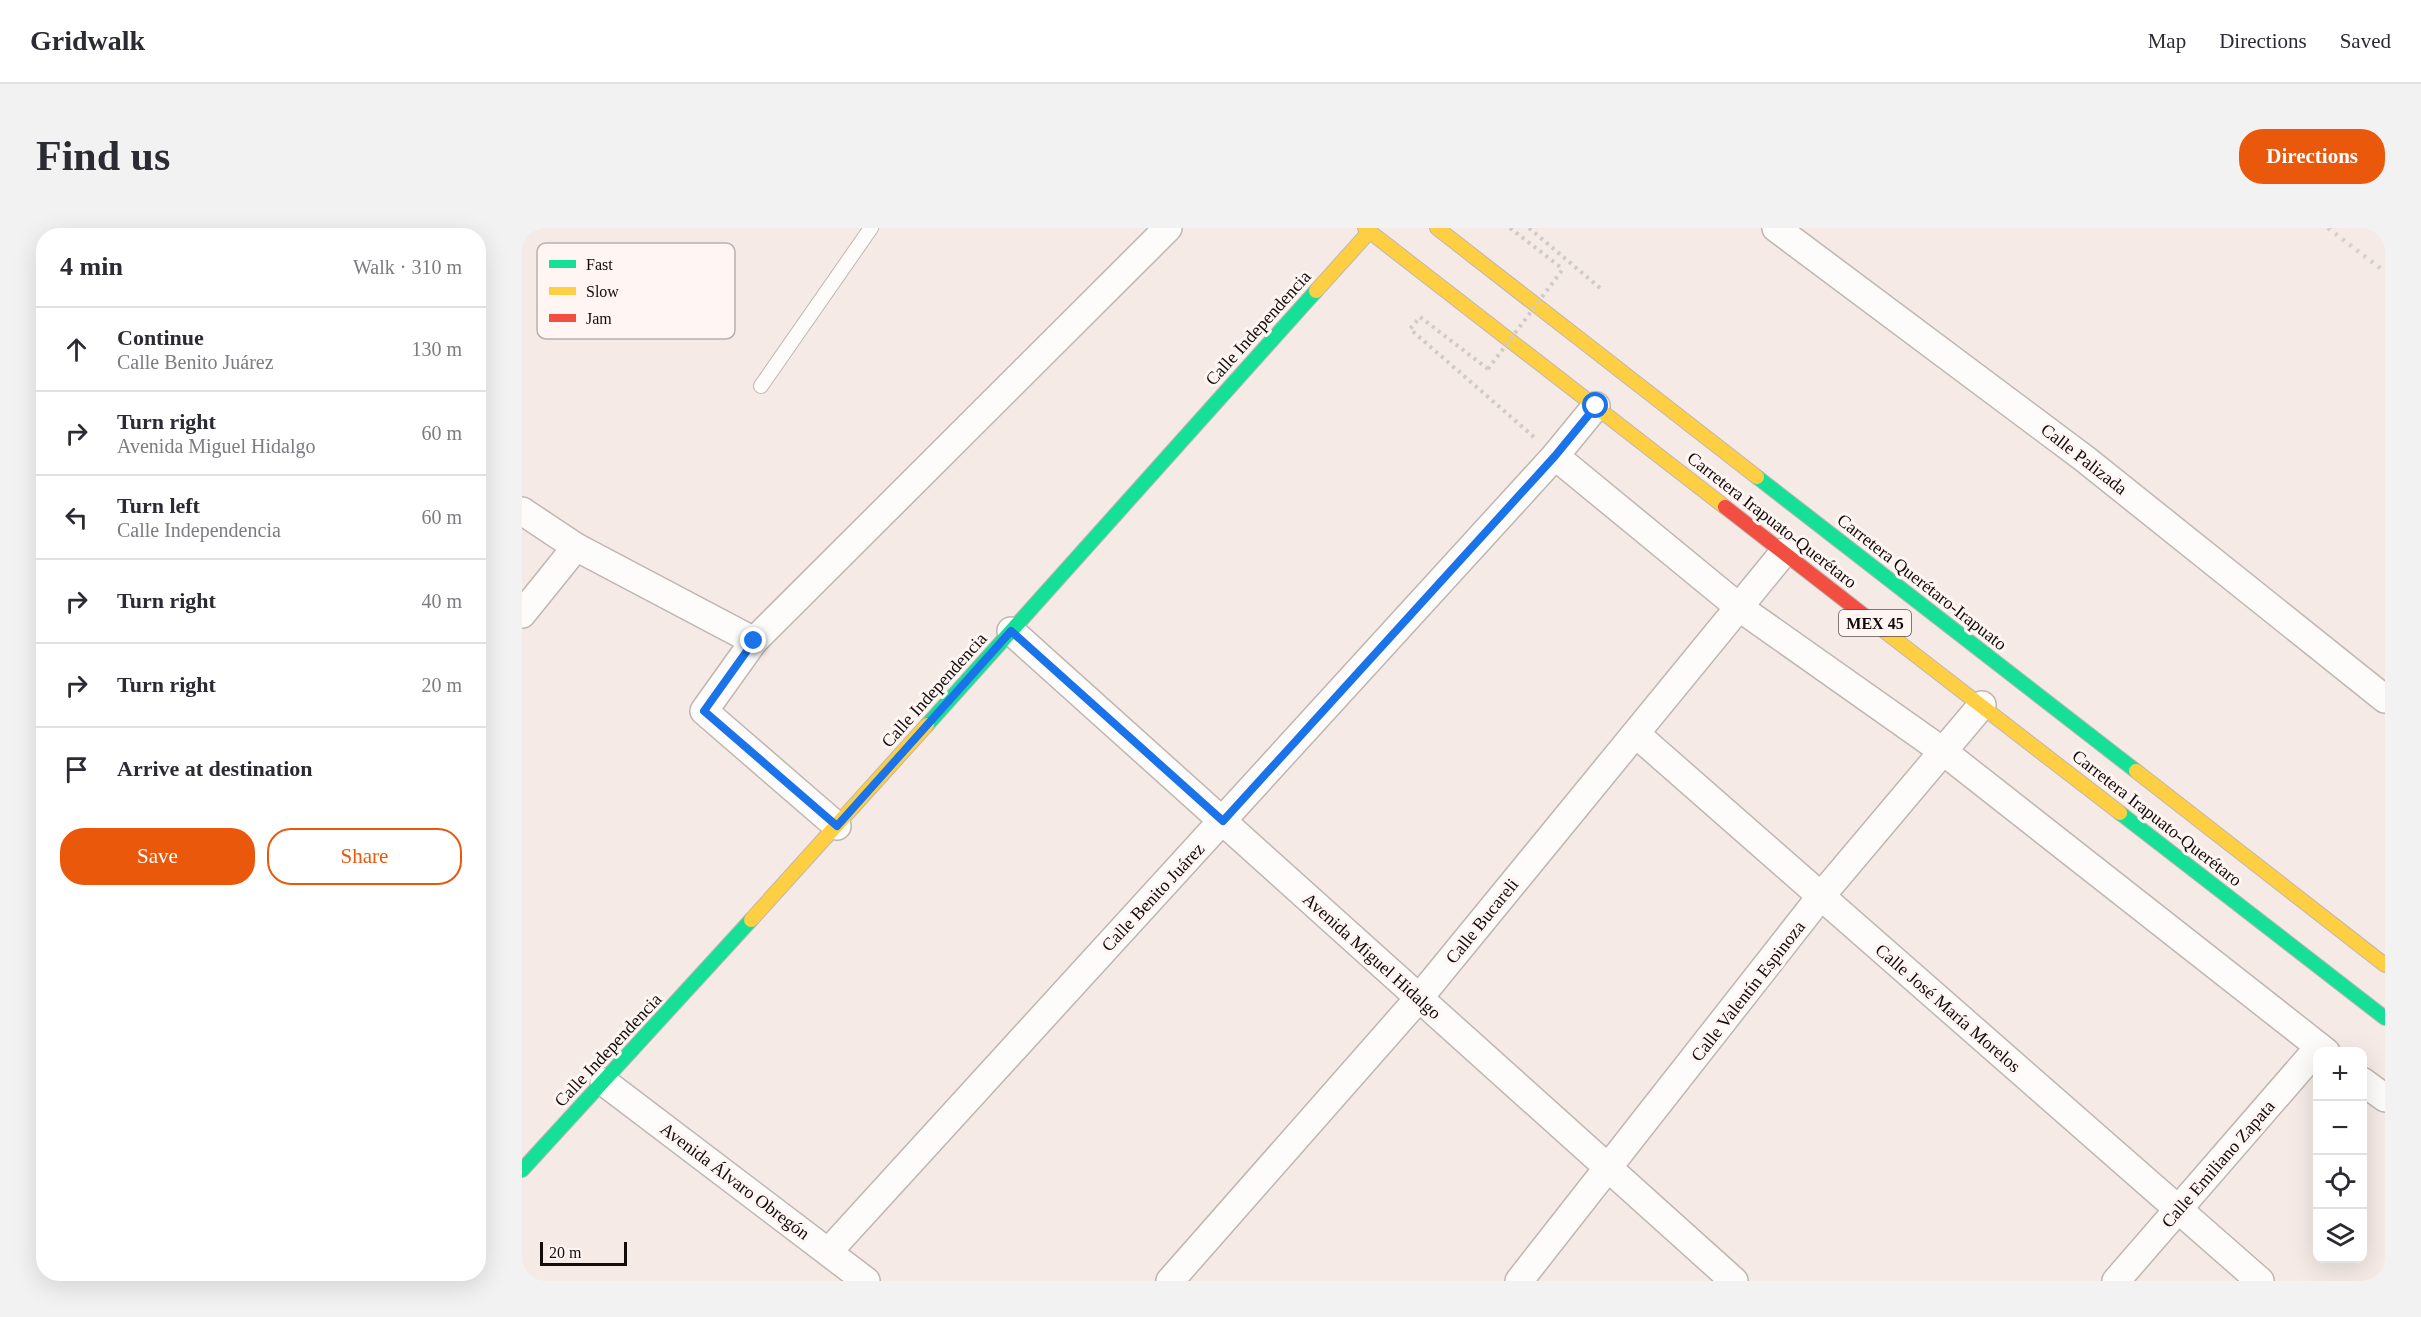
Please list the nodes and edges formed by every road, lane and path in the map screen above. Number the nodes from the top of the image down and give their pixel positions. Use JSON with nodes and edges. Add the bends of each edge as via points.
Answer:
{"nodes":[{"id":1,"x":872,"y":228,"type":"edge"},
{"id":2,"x":1168,"y":228,"type":"edge"},
{"id":3,"x":1437,"y":228,"type":"edge"},
{"id":4,"x":1510,"y":228,"type":"edge"},
{"id":5,"x":1529,"y":228,"type":"edge"},
{"id":6,"x":1776,"y":228,"type":"edge"},
{"id":7,"x":1368,"y":230,"type":"edge"},
{"id":8,"x":1600,"y":288,"type":"dead end"},
{"id":9,"x":761,"y":386,"type":"dead end"},
{"id":10,"x":1596,"y":406,"type":"junction"},
{"id":11,"x":1555,"y":456,"type":"junction"},
{"id":12,"x":522,"y":511,"type":"edge"},
{"id":13,"x":576,"y":547,"type":"junction"},
{"id":14,"x":1784,"y":552,"type":"junction"},
{"id":15,"x":1740,"y":608,"type":"junction"},
{"id":16,"x":522,"y":614,"type":"edge"},
{"id":17,"x":1011,"y":631,"type":"junction"},
{"id":18,"x":754,"y":641,"type":"junction"},
{"id":19,"x":2385,"y":699,"type":"edge"},
{"id":20,"x":1982,"y":705,"type":"junction"},
{"id":21,"x":1636,"y":734,"type":"junction"},
{"id":22,"x":1944,"y":752,"type":"junction"},
{"id":23,"x":1223,"y":821,"type":"junction"},
{"id":24,"x":837,"y":826,"type":"junction"},
{"id":25,"x":1821,"y":896,"type":"junction"},
{"id":26,"x":2385,"y":965,"type":"edge"},
{"id":27,"x":1419,"y":998,"type":"junction"},
{"id":28,"x":2385,"y":1018,"type":"edge"},
{"id":29,"x":2320,"y":1047,"type":"edge"},
{"id":30,"x":2313,"y":1060,"type":"edge"},
{"id":31,"x":604,"y":1082,"type":"junction"},
{"id":32,"x":2367,"y":1084,"type":"edge"},
{"id":33,"x":2385,"y":1098,"type":"edge"},
{"id":34,"x":1609,"y":1169,"type":"junction"},
{"id":35,"x":522,"y":1170,"type":"edge"},
{"id":36,"x":2178,"y":1209,"type":"junction"},
{"id":37,"x":829,"y":1251,"type":"junction"},
{"id":38,"x":866,"y":1281,"type":"edge"},
{"id":39,"x":1170,"y":1281,"type":"edge"},
{"id":40,"x":1519,"y":1281,"type":"edge"},
{"id":41,"x":1734,"y":1281,"type":"edge"},
{"id":42,"x":2116,"y":1281,"type":"edge"},
{"id":43,"x":2260,"y":1281,"type":"edge"}],
"edges":[{"from":1,"to":9,"type":"lane"},
{"from":2,"to":18,"type":"street"},
{"from":3,"to":26,"type":"main road","name":"Carretera Querétaro-Irapuato","number":"MEX 45"},
{"from":4,"to":11,"type":"path","bridge":true,"via":[[1563,268],[1488,369],[1420,317],[1410,329]]},
{"from":5,"to":8,"type":"path"},
{"from":6,"to":19,"type":"street","name":"Calle Palizada","via":[[2085,459]]},
{"from":7,"to":10,"type":"main road","name":"Carretera Irapuato-Querétaro","number":"MEX 45"},
{"from":7,"to":17,"type":"main road","name":"Calle Independencia"},
{"from":10,"to":11,"type":"street","name":"Calle Benito Juárez"},
{"from":10,"to":14,"type":"main road","name":"Carretera Irapuato-Querétaro","number":"MEX 45"},
{"from":11,"to":15,"type":"street"},
{"from":11,"to":23,"type":"street","name":"Calle Benito Juárez"},
{"from":12,"to":13,"type":"street"},
{"from":13,"to":16,"type":"street"},
{"from":13,"to":18,"type":"street"},
{"from":14,"to":15,"type":"street","name":"Calle Bucareli"},
{"from":14,"to":20,"type":"main road","name":"Carretera Irapuato-Querétaro","number":"MEX 45"},
{"from":15,"to":21,"type":"street","name":"Calle Bucareli"},
{"from":15,"to":22,"type":"street"},
{"from":17,"to":23,"type":"street","name":"Avenida Miguel Hidalgo"},
{"from":17,"to":24,"type":"main road","name":"Calle Independencia"},
{"from":18,"to":24,"type":"street","via":[[704,711]]},
{"from":20,"to":22,"type":"street","name":"Calle Valentín Espinoza"},
{"from":20,"to":28,"type":"main road","name":"Carretera Irapuato-Querétaro","number":"MEX 45"},
{"from":21,"to":25,"type":"street","name":"Calle José María Morelos"},
{"from":21,"to":27,"type":"street","name":"Calle Bucareli"},
{"from":22,"to":25,"type":"street","name":"Calle Valentín Espinoza"},
{"from":22,"to":29,"type":"street"},
{"from":23,"to":27,"type":"street","name":"Avenida Miguel Hidalgo"},
{"from":23,"to":37,"type":"street","name":"Calle Benito Juárez"},
{"from":24,"to":31,"type":"main road","name":"Calle Independencia"},
{"from":25,"to":34,"type":"street","name":"Calle Valentín Espinoza"},
{"from":25,"to":36,"type":"street","name":"Calle José María Morelos"},
{"from":27,"to":34,"type":"street","name":"Avenida Miguel Hidalgo"},
{"from":27,"to":39,"type":"street","name":"Calle Bucareli"},
{"from":30,"to":36,"type":"street","name":"Calle Emiliano Zapata"},
{"from":31,"to":35,"type":"main road","name":"Calle Independencia"},
{"from":31,"to":37,"type":"street","name":"Avenida Álvaro Obregón"},
{"from":32,"to":33,"type":"street"},
{"from":34,"to":40,"type":"street","name":"Calle Valentín Espinoza"},
{"from":34,"to":41,"type":"street","name":"Avenida Miguel Hidalgo"},
{"from":36,"to":42,"type":"street","name":"Calle Emiliano Zapata"},
{"from":36,"to":43,"type":"street","name":"Calle José María Morelos"},
{"from":37,"to":38,"type":"street","name":"Avenida Álvaro Obregón"}]}
